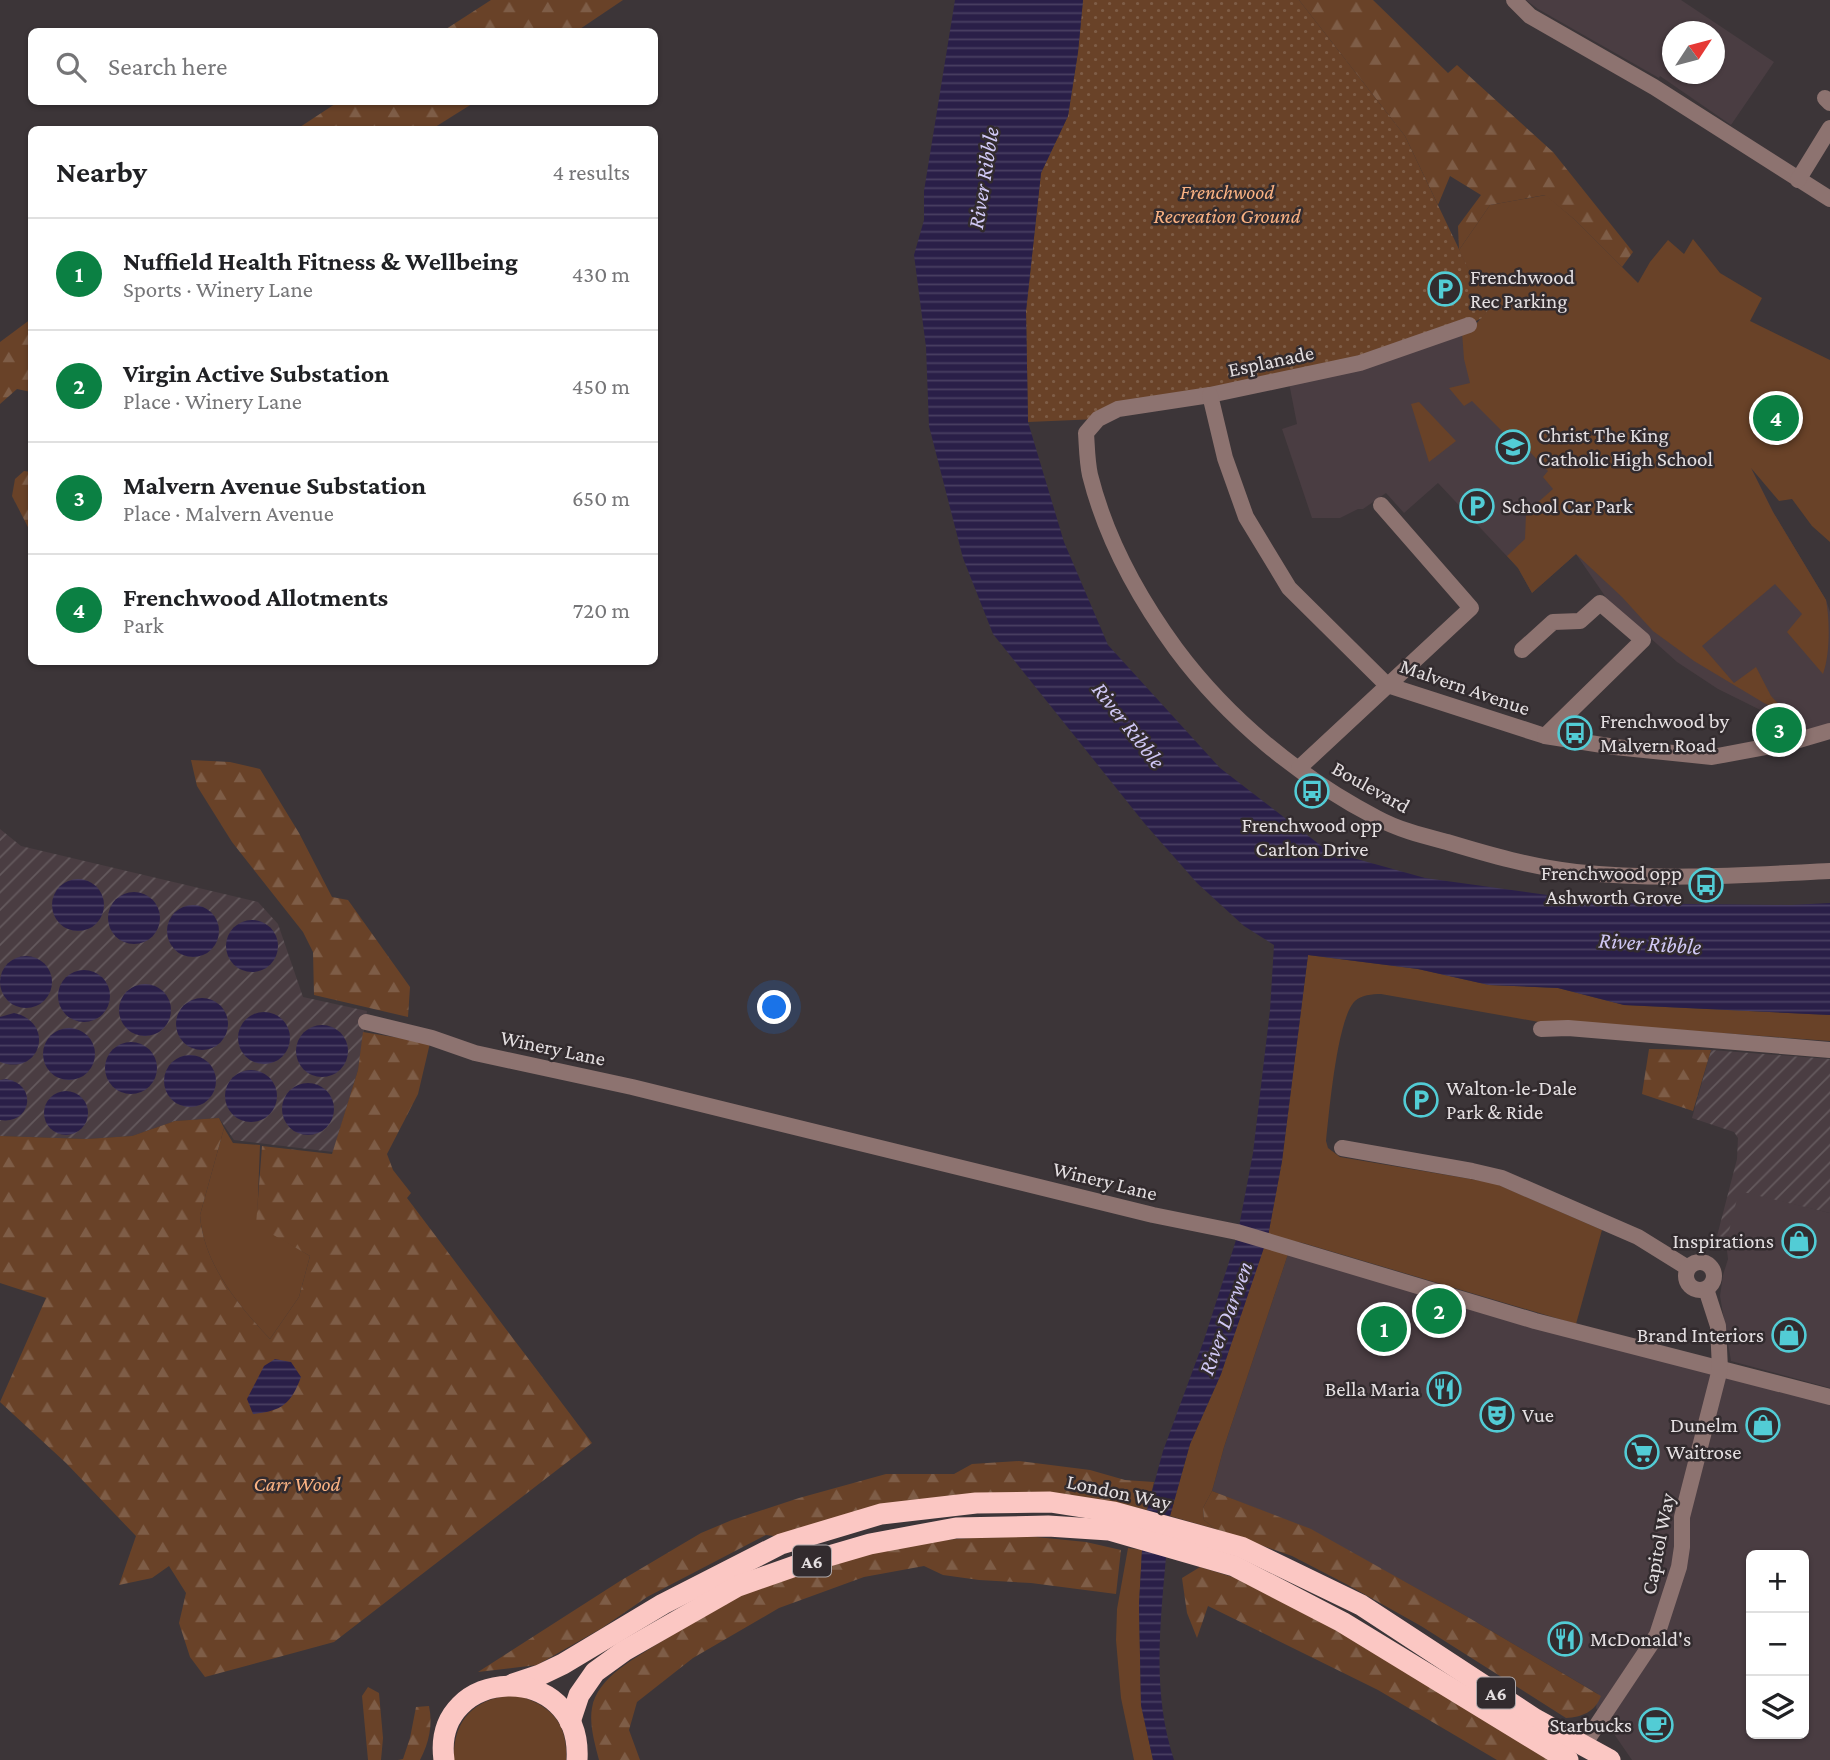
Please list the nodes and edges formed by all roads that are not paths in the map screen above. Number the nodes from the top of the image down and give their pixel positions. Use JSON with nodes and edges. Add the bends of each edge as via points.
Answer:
{"nodes":[{"id":1,"x":1514,"y":0,"type":"edge"},
{"id":2,"x":1830,"y":128,"type":"edge"},
{"id":3,"x":1798,"y":180,"type":"junction"},
{"id":4,"x":1830,"y":199,"type":"edge"},
{"id":5,"x":1468,"y":326,"type":"dead end"},
{"id":6,"x":1210,"y":395,"type":"junction"},
{"id":7,"x":1086,"y":433,"type":"joint"},
{"id":8,"x":1381,"y":505,"type":"dead end"},
{"id":9,"x":1522,"y":650,"type":"dead end"},
{"id":10,"x":1387,"y":685,"type":"junction"},
{"id":11,"x":1830,"y":731,"type":"edge"},
{"id":12,"x":1545,"y":736,"type":"junction"},
{"id":13,"x":1299,"y":768,"type":"junction"},
{"id":14,"x":1830,"y":871,"type":"edge"},
{"id":15,"x":366,"y":1022,"type":"dead end"},
{"id":16,"x":1541,"y":1029,"type":"dead end"},
{"id":17,"x":1830,"y":1050,"type":"edge"},
{"id":18,"x":1342,"y":1148,"type":"dead end"},
{"id":19,"x":1720,"y":1369,"type":"junction"},
{"id":20,"x":1830,"y":1397,"type":"edge"},
{"id":21,"x":1111,"y":1521,"type":"junction"},
{"id":22,"x":513,"y":1684,"type":"junction"},
{"id":23,"x":570,"y":1722,"type":"junction"},
{"id":24,"x":1575,"y":1755,"type":"edge"},
{"id":25,"x":442,"y":1757,"type":"edge"},
{"id":26,"x":577,"y":1760,"type":"edge"},
{"id":27,"x":1610,"y":1760,"type":"edge"}],
"edges":[{"from":1,"to":3,"type":"street","via":[[1530,16],[1654,87]]},
{"from":2,"to":3,"type":"street"},
{"from":3,"to":4,"type":"street"},
{"from":5,"to":6,"type":"street","name":"Esplanade","via":[[1360,363]]},
{"from":6,"to":7,"type":"street","name":"Esplanade","via":[[1118,409],[1098,419]]},
{"from":6,"to":10,"type":"street","name":"Malvern Avenue","via":[[1246,517],[1289,588]]},
{"from":7,"to":13,"type":"street","name":"Boulevard","via":[[1090,473],[1103,516],[1126,572],[1155,620],[1223,706]]},
{"from":8,"to":10,"type":"street","via":[[1471,608]]},
{"from":9,"to":12,"type":"street","via":[[1553,622],[1580,621],[1600,603],[1643,640]]},
{"from":10,"to":12,"type":"street","name":"Malvern Avenue"},
{"from":10,"to":13,"type":"street"},
{"from":11,"to":12,"type":"street","name":"Malvern Avenue","via":[[1712,757]]},
{"from":13,"to":14,"type":"street","name":"Boulevard","via":[[1377,818],[1508,860],[1610,874],[1732,876]]},
{"from":15,"to":19,"type":"street","name":"Winery Lane","via":[[475,1053],[1240,1233],[1535,1321]]},
{"from":16,"to":17,"type":"street"},
{"from":18,"to":19,"type":"street","name":"Capitol Way","via":[[1502,1178],[1638,1237],[1688,1268],[1688,1285],[1698,1291],[1706,1289],[1718,1326]]},
{"from":19,"to":20,"type":"street","name":"Winery Lane"},
{"from":19,"to":24,"type":"street","name":"Capitol Way","via":[[1682,1517],[1679,1567],[1657,1635]]},
{"from":21,"to":22,"type":"highway","name":"London Way","number":"A6","via":[[1050,1502],[976,1503],[881,1514],[781,1544],[663,1604],[563,1664]]},
{"from":21,"to":23,"type":"highway","name":"London Way","number":"A6","via":[[956,1528],[870,1544],[738,1586],[594,1672],[579,1695]]},
{"from":21,"to":24,"type":"highway","name":"London Way","number":"A6","via":[[1237,1557],[1361,1605],[1535,1719]]},
{"from":22,"to":23,"type":"highway","via":[[547,1695]]},
{"from":22,"to":25,"type":"highway","number":"A6","via":[[487,1689],[464,1703],[445,1733]]},
{"from":23,"to":26,"type":"highway"},
{"from":24,"to":27,"type":"highway","name":"London Way","number":"A6"}]}
